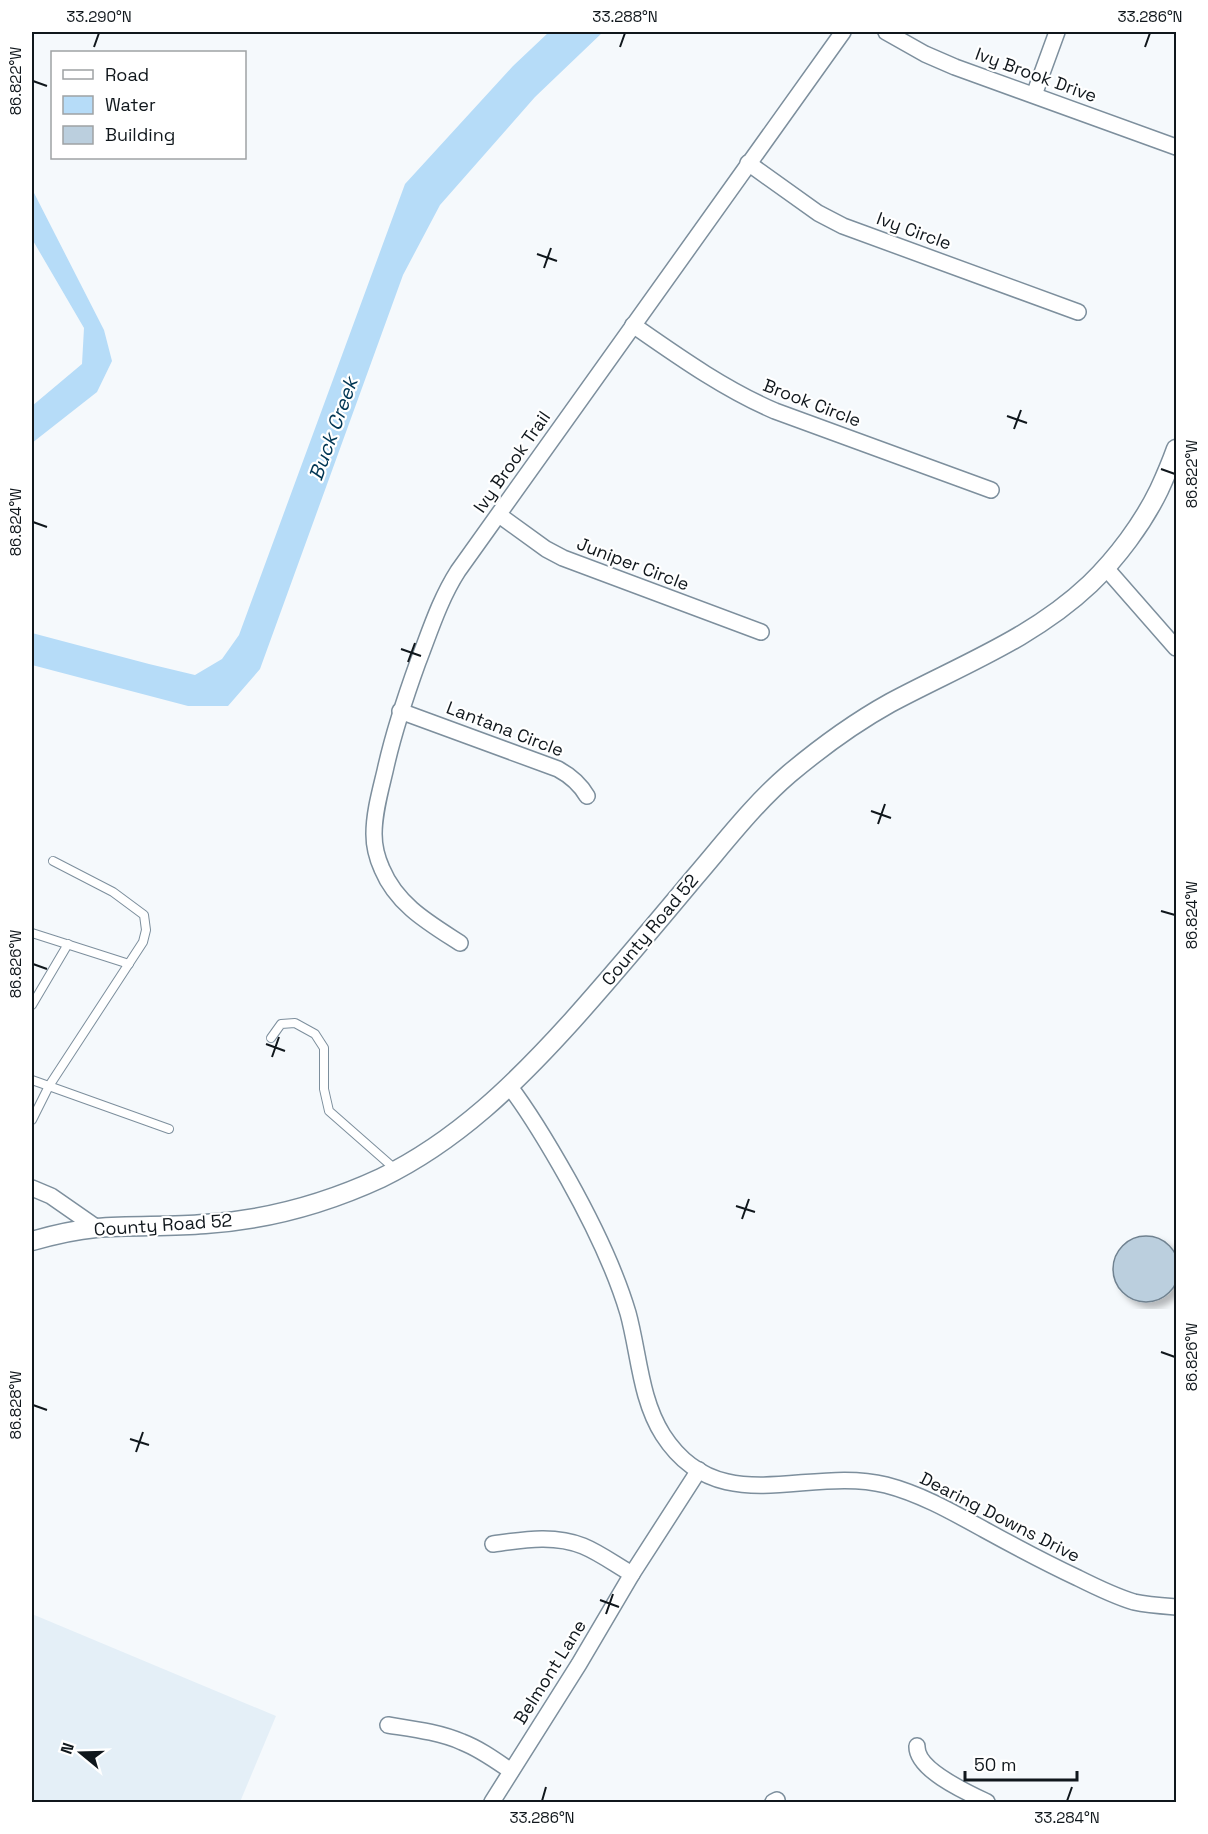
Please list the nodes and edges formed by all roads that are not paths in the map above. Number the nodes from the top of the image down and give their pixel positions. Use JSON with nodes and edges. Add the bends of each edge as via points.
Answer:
{"nodes":[{"id":1,"x":843,"y":32,"type":"edge"},
{"id":2,"x":886,"y":32,"type":"edge"},
{"id":3,"x":1057,"y":32,"type":"edge"},
{"id":4,"x":1034,"y":95,"type":"junction"},
{"id":5,"x":1176,"y":147,"type":"edge"},
{"id":6,"x":748,"y":163,"type":"junction"},
{"id":7,"x":1078,"y":312,"type":"dead end"},
{"id":8,"x":633,"y":325,"type":"junction"},
{"id":9,"x":1176,"y":449,"type":"edge"},
{"id":10,"x":991,"y":490,"type":"dead end"},
{"id":11,"x":499,"y":515,"type":"junction"},
{"id":12,"x":1105,"y":567,"type":"junction"},
{"id":13,"x":761,"y":632,"type":"dead end"},
{"id":14,"x":1176,"y":648,"type":"edge"},
{"id":15,"x":400,"y":711,"type":"junction"},
{"id":16,"x":587,"y":796,"type":"dead end"},
{"id":17,"x":53,"y":861,"type":"dead end"},
{"id":18,"x":32,"y":933,"type":"edge"},
{"id":19,"x":460,"y":943,"type":"dead end"},
{"id":20,"x":68,"y":944,"type":"junction"},
{"id":21,"x":129,"y":964,"type":"junction"},
{"id":22,"x":32,"y":1005,"type":"edge"},
{"id":23,"x":271,"y":1038,"type":"dead end"},
{"id":24,"x":32,"y":1080,"type":"edge"},
{"id":25,"x":49,"y":1086,"type":"junction"},
{"id":26,"x":510,"y":1087,"type":"junction"},
{"id":27,"x":32,"y":1120,"type":"edge"},
{"id":28,"x":169,"y":1129,"type":"dead end"},
{"id":29,"x":396,"y":1170,"type":"junction"},
{"id":30,"x":32,"y":1188,"type":"edge"},
{"id":31,"x":97,"y":1228,"type":"junction"},
{"id":32,"x":32,"y":1241,"type":"edge"},
{"id":33,"x":699,"y":1470,"type":"junction"},
{"id":34,"x":493,"y":1544,"type":"dead end"},
{"id":35,"x":632,"y":1574,"type":"junction"},
{"id":36,"x":1176,"y":1607,"type":"edge"},
{"id":37,"x":388,"y":1725,"type":"dead end"},
{"id":38,"x":917,"y":1746,"type":"dead end"},
{"id":39,"x":511,"y":1771,"type":"junction"},
{"id":40,"x":492,"y":1803,"type":"edge"},
{"id":41,"x":987,"y":1803,"type":"edge"}],
"edges":[{"from":1,"to":6,"type":"street","name":"Ivy Brook Trail"},
{"from":2,"to":4,"type":"street","name":"Ivy Brook Drive","via":[[925,54]]},
{"from":3,"to":4,"type":"street"},
{"from":4,"to":5,"type":"street","name":"Ivy Brook Drive"},
{"from":6,"to":7,"type":"street","name":"Ivy Circle","via":[[843,226]]},
{"from":6,"to":8,"type":"street","name":"Ivy Brook Trail"},
{"from":8,"to":10,"type":"street","name":"Brook Circle","via":[[748,399]]},
{"from":8,"to":11,"type":"street","name":"Ivy Brook Trail"},
{"from":9,"to":12,"type":"street","name":"County Road 52","via":[[1158,493]]},
{"from":11,"to":13,"type":"street","name":"Juniper Circle","via":[[562,558]]},
{"from":11,"to":15,"type":"street","name":"Ivy Brook Trail","via":[[450,584]]},
{"from":12,"to":14,"type":"street"},
{"from":12,"to":26,"type":"street","name":"County Road 52","via":[[1040,624],[887,705],[825,745],[784,778]]},
{"from":15,"to":16,"type":"street","name":"Lantana Circle","via":[[558,769],[577,781]]},
{"from":15,"to":19,"type":"street","name":"Ivy Brook Trail","via":[[378,797],[376,852],[401,899],[414,913]]},
{"from":17,"to":21,"type":"lane","via":[[113,892],[144,915],[143,942]]},
{"from":18,"to":20,"type":"lane"},
{"from":20,"to":21,"type":"lane"},
{"from":20,"to":22,"type":"lane"},
{"from":21,"to":25,"type":"lane"},
{"from":23,"to":29,"type":"lane","via":[[281,1024],[296,1023],[315,1034],[324,1048],[324,1089],[329,1111]]},
{"from":24,"to":25,"type":"lane"},
{"from":25,"to":27,"type":"lane"},
{"from":25,"to":28,"type":"lane"},
{"from":26,"to":29,"type":"street","name":"County Road 52","via":[[456,1133]]},
{"from":26,"to":33,"type":"street","name":"Dearing Downs Drive","via":[[526,1107],[601,1242],[628,1313],[651,1410],[663,1435]]},
{"from":29,"to":31,"type":"street","name":"County Road 52","via":[[337,1196],[250,1219]]},
{"from":30,"to":31,"type":"street","via":[[51,1196]]},
{"from":31,"to":32,"type":"street","name":"County Road 52"},
{"from":33,"to":35,"type":"street","name":"Belmont Lane"},
{"from":33,"to":36,"type":"street","name":"Dearing Downs Drive","via":[[752,1486],[852,1480],[884,1484],[958,1515],[1105,1591],[1133,1602]]},
{"from":34,"to":35,"type":"street","via":[[566,1541]]},
{"from":35,"to":39,"type":"street","name":"Belmont Lane"},
{"from":37,"to":39,"type":"street","via":[[449,1737],[483,1752]]},
{"from":38,"to":41,"type":"street","via":[[925,1765]]},
{"from":39,"to":40,"type":"street","name":"Belmont Lane"}]}
